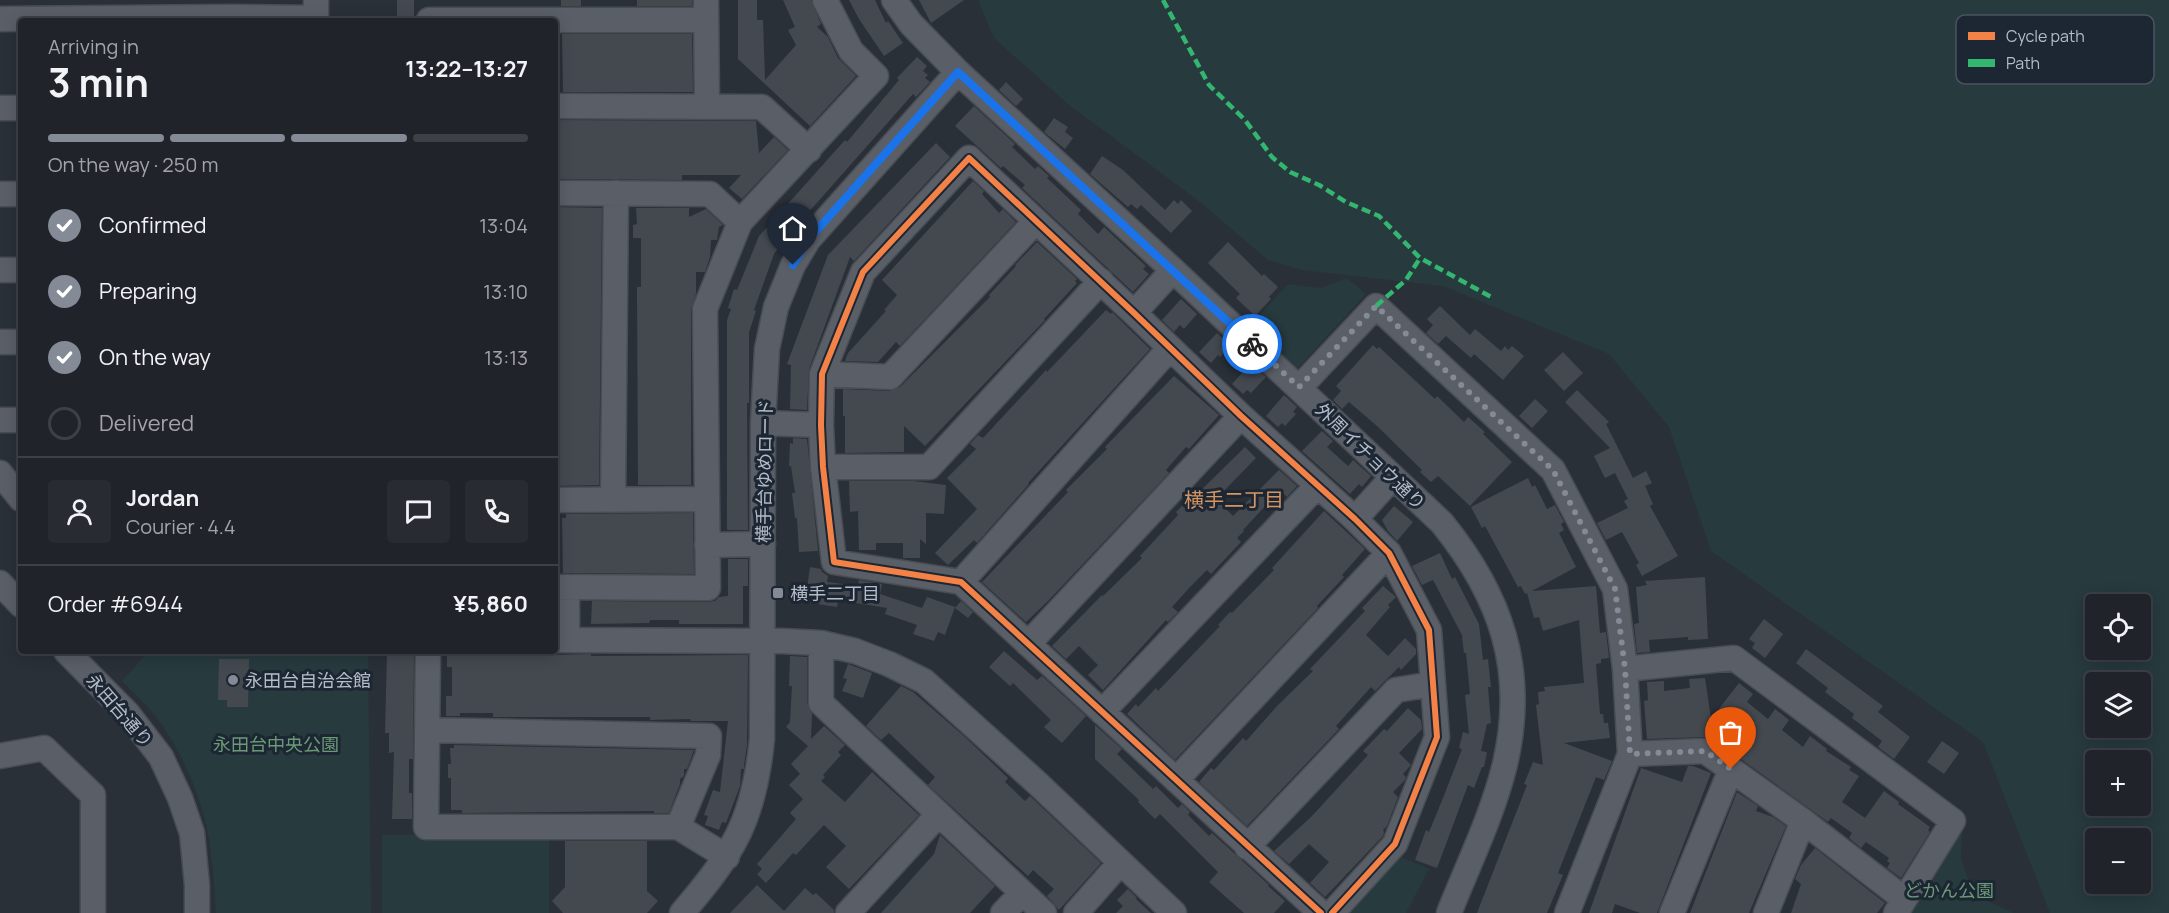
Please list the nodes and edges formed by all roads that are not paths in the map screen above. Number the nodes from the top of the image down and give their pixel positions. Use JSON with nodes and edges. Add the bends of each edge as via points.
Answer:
{"nodes":[{"id":1,"x":316,"y":0,"type":"edge"},
{"id":2,"x":825,"y":0,"type":"edge"},
{"id":3,"x":894,"y":0,"type":"edge"},
{"id":4,"x":229,"y":8,"type":"edge"},
{"id":5,"x":130,"y":9,"type":"edge"},
{"id":6,"x":45,"y":10,"type":"edge"},
{"id":7,"x":520,"y":10,"type":"edge"},
{"id":8,"x":614,"y":10,"type":"edge"},
{"id":9,"x":706,"y":10,"type":"edge"},
{"id":10,"x":429,"y":14,"type":"edge"},
{"id":11,"x":0,"y":20,"type":"edge"},
{"id":12,"x":958,"y":72,"type":"junction"},
{"id":13,"x":707,"y":105,"type":"junction"},
{"id":14,"x":558,"y":106,"type":"edge"},
{"id":15,"x":0,"y":108,"type":"edge"},
{"id":16,"x":18,"y":108,"type":"edge"},
{"id":17,"x":809,"y":150,"type":"junction"},
{"id":18,"x":558,"y":193,"type":"edge"},
{"id":19,"x":0,"y":194,"type":"edge"},
{"id":20,"x":18,"y":194,"type":"edge"},
{"id":21,"x":616,"y":194,"type":"junction"},
{"id":22,"x":1036,"y":221,"type":"junction"},
{"id":23,"x":740,"y":222,"type":"junction"},
{"id":24,"x":0,"y":270,"type":"edge"},
{"id":25,"x":18,"y":270,"type":"edge"},
{"id":26,"x":1173,"y":270,"type":"junction"},
{"id":27,"x":1101,"y":281,"type":"junction"},
{"id":28,"x":1134,"y":313,"type":"junction"},
{"id":29,"x":0,"y":342,"type":"edge"},
{"id":30,"x":18,"y":342,"type":"edge"},
{"id":31,"x":1170,"y":348,"type":"junction"},
{"id":32,"x":822,"y":374,"type":"junction"},
{"id":33,"x":1299,"y":387,"type":"junction"},
{"id":34,"x":1241,"y":416,"type":"junction"},
{"id":35,"x":0,"y":420,"type":"edge"},
{"id":36,"x":18,"y":420,"type":"edge"},
{"id":37,"x":763,"y":423,"type":"junction"},
{"id":38,"x":821,"y":425,"type":"junction"},
{"id":39,"x":823,"y":467,"type":"junction"},
{"id":40,"x":0,"y":473,"type":"edge"},
{"id":41,"x":1392,"y":478,"type":"junction"},
{"id":42,"x":1317,"y":486,"type":"junction"},
{"id":43,"x":18,"y":495,"type":"edge"},
{"id":44,"x":707,"y":499,"type":"junction"},
{"id":45,"x":558,"y":500,"type":"edge"},
{"id":46,"x":613,"y":500,"type":"junction"},
{"id":47,"x":1355,"y":519,"type":"junction"},
{"id":48,"x":763,"y":544,"type":"junction"},
{"id":49,"x":707,"y":545,"type":"junction"},
{"id":50,"x":1389,"y":553,"type":"junction"},
{"id":51,"x":961,"y":582,"type":"junction"},
{"id":52,"x":0,"y":583,"type":"edge"},
{"id":53,"x":561,"y":587,"type":"edge"},
{"id":54,"x":18,"y":602,"type":"edge"},
{"id":55,"x":561,"y":640,"type":"edge"},
{"id":56,"x":763,"y":641,"type":"junction"},
{"id":57,"x":821,"y":643,"type":"junction"},
{"id":58,"x":1029,"y":644,"type":"junction"},
{"id":59,"x":69,"y":654,"type":"edge"},
{"id":60,"x":428,"y":654,"type":"edge"},
{"id":61,"x":1625,"y":669,"type":"junction"},
{"id":62,"x":1433,"y":684,"type":"junction"},
{"id":63,"x":1102,"y":712,"type":"junction"},
{"id":64,"x":427,"y":730,"type":"junction"},
{"id":65,"x":1630,"y":754,"type":"junction"},
{"id":66,"x":0,"y":756,"type":"edge"},
{"id":67,"x":1731,"y":769,"type":"junction"},
{"id":68,"x":1176,"y":780,"type":"junction"},
{"id":69,"x":938,"y":815,"type":"junction"},
{"id":70,"x":1803,"y":821,"type":"junction"},
{"id":71,"x":678,"y":827,"type":"junction"},
{"id":72,"x":1247,"y":847,"type":"junction"},
{"id":73,"x":727,"y":857,"type":"junction"},
{"id":74,"x":1120,"y":864,"type":"junction"},
{"id":75,"x":1022,"y":893,"type":"junction"},
{"id":76,"x":1900,"y":906,"type":"edge"},
{"id":77,"x":93,"y":913,"type":"edge"},
{"id":78,"x":197,"y":913,"type":"edge"},
{"id":79,"x":682,"y":913,"type":"edge"},
{"id":80,"x":848,"y":913,"type":"edge"},
{"id":81,"x":1003,"y":913,"type":"edge"},
{"id":82,"x":1044,"y":913,"type":"edge"},
{"id":83,"x":1076,"y":913,"type":"edge"},
{"id":84,"x":1174,"y":913,"type":"edge"},
{"id":85,"x":1321,"y":913,"type":"edge"},
{"id":86,"x":1332,"y":913,"type":"edge"},
{"id":87,"x":1449,"y":913,"type":"edge"},
{"id":88,"x":1567,"y":913,"type":"edge"},
{"id":89,"x":1672,"y":913,"type":"edge"},
{"id":90,"x":1766,"y":913,"type":"edge"}],
"edges":[{"from":1,"to":4,"type":"street","via":[[316,18]]},
{"from":2,"to":17,"type":"street","via":[[851,51],[876,76]]},
{"from":3,"to":12,"type":"street","name":"外周イチョウ通り","via":[[911,24]]},
{"from":4,"to":5,"type":"street"},
{"from":5,"to":6,"type":"street"},
{"from":6,"to":11,"type":"street"},
{"from":7,"to":8,"type":"street"},
{"from":7,"to":10,"type":"street"},
{"from":8,"to":9,"type":"street"},
{"from":9,"to":13,"type":"street"},
{"from":12,"to":26,"type":"street","name":"外周イチョウ通り"},
{"from":12,"to":37,"type":"street","name":"横手台ゆめロード","via":[[808,240],[793,265],[776,307],[767,349]]},
{"from":13,"to":14,"type":"street"},
{"from":13,"to":17,"type":"street","via":[[762,107]]},
{"from":15,"to":16,"type":"street"},
{"from":17,"to":23,"type":"street"},
{"from":18,"to":21,"type":"street"},
{"from":19,"to":20,"type":"street"},
{"from":21,"to":23,"type":"street","via":[[710,195]]},
{"from":21,"to":46,"type":"street"},
{"from":22,"to":27,"type":"street"},
{"from":22,"to":32,"type":"street","via":[[890,377]]},
{"from":22,"to":32,"type":"street","via":[[969,158],[863,272]]},
{"from":23,"to":44,"type":"street","via":[[705,309]]},
{"from":24,"to":25,"type":"street"},
{"from":26,"to":28,"type":"street"},
{"from":26,"to":33,"type":"street","name":"外周イチョウ通り"},
{"from":27,"to":28,"type":"street"},
{"from":27,"to":39,"type":"street","via":[[929,467]]},
{"from":28,"to":31,"type":"street"},
{"from":29,"to":30,"type":"street"},
{"from":31,"to":34,"type":"street"},
{"from":31,"to":51,"type":"street"},
{"from":32,"to":38,"type":"street"},
{"from":33,"to":41,"type":"street","name":"外周イチョウ通り"},
{"from":33,"to":61,"type":"street","via":[[1376,306],[1553,470],[1615,589]]},
{"from":34,"to":42,"type":"street"},
{"from":34,"to":58,"type":"street"},
{"from":35,"to":36,"type":"street"},
{"from":37,"to":38,"type":"street"},
{"from":37,"to":48,"type":"street","name":"横手台ゆめロード"},
{"from":38,"to":39,"type":"street"},
{"from":39,"to":51,"type":"street","via":[[834,562]]},
{"from":40,"to":43,"type":"street"},
{"from":41,"to":47,"type":"street"},
{"from":41,"to":87,"type":"street","name":"外周イチョウ通り","via":[[1442,523],[1477,570],[1503,628],[1510,659],[1513,704],[1505,764]]},
{"from":42,"to":47,"type":"street"},
{"from":42,"to":63,"type":"street"},
{"from":44,"to":46,"type":"street"},
{"from":44,"to":49,"type":"street"},
{"from":45,"to":46,"type":"street"},
{"from":47,"to":50,"type":"street"},
{"from":48,"to":49,"type":"street"},
{"from":48,"to":56,"type":"street","name":"横手台ゆめロード"},
{"from":49,"to":53,"type":"street","via":[[708,588]]},
{"from":50,"to":62,"type":"street","via":[[1429,630]]},
{"from":50,"to":68,"type":"street"},
{"from":51,"to":58,"type":"street"},
{"from":52,"to":54,"type":"street"},
{"from":53,"to":55,"type":"street"},
{"from":55,"to":56,"type":"street"},
{"from":56,"to":57,"type":"street"},
{"from":56,"to":73,"type":"street","name":"横手台ゆめロード","via":[[759,768],[746,820]]},
{"from":57,"to":69,"type":"street","via":[[821,703]]},
{"from":57,"to":74,"type":"street","via":[[855,651],[924,681]]},
{"from":58,"to":63,"type":"street"},
{"from":59,"to":78,"type":"street","name":"永田台通り","via":[[128,714],[166,767],[192,833]]},
{"from":60,"to":64,"type":"street"},
{"from":61,"to":65,"type":"street"},
{"from":61,"to":76,"type":"street","via":[[1734,658],[1953,821]]},
{"from":62,"to":72,"type":"street","via":[[1396,690]]},
{"from":62,"to":86,"type":"street","via":[[1437,737],[1395,844]]},
{"from":63,"to":68,"type":"street"},
{"from":64,"to":71,"type":"street","via":[[426,826]]},
{"from":64,"to":71,"type":"street","via":[[709,736],[708,754]]},
{"from":65,"to":67,"type":"street","via":[[1705,751]]},
{"from":65,"to":88,"type":"street"},
{"from":66,"to":77,"type":"street","via":[[44,748],[93,795]]},
{"from":67,"to":70,"type":"street"},
{"from":67,"to":89,"type":"street"},
{"from":68,"to":72,"type":"street"},
{"from":69,"to":75,"type":"street"},
{"from":69,"to":80,"type":"street"},
{"from":70,"to":76,"type":"street"},
{"from":70,"to":90,"type":"street"},
{"from":71,"to":73,"type":"street"},
{"from":72,"to":85,"type":"street"},
{"from":73,"to":79,"type":"street","name":"横手台ゆめロード"},
{"from":74,"to":83,"type":"street"},
{"from":74,"to":84,"type":"street"},
{"from":75,"to":81,"type":"street"},
{"from":75,"to":82,"type":"street"}]}
